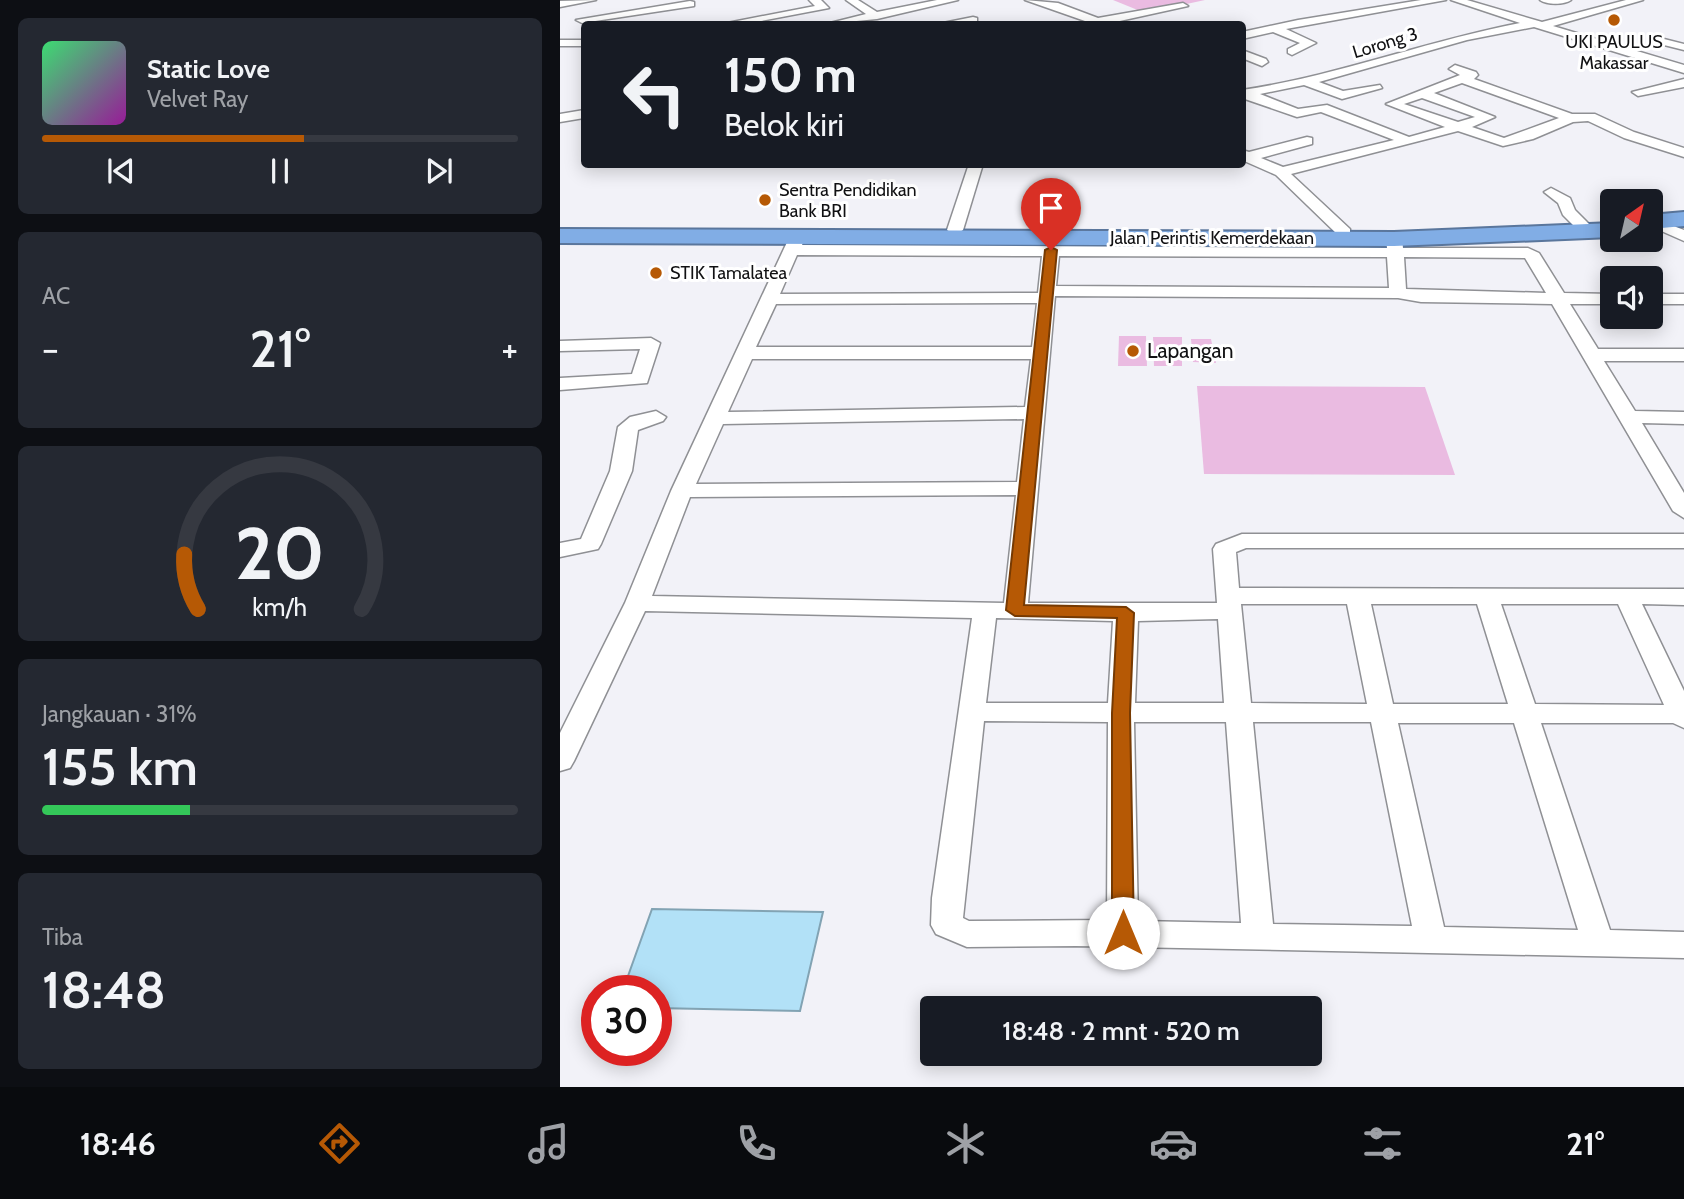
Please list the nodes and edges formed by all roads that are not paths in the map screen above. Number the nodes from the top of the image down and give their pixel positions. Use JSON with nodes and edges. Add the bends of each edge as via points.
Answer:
{"nodes":[{"id":1,"x":585,"y":0,"type":"edge"},
{"id":2,"x":591,"y":0,"type":"edge"},
{"id":3,"x":796,"y":0,"type":"edge"},
{"id":4,"x":851,"y":0,"type":"edge"},
{"id":5,"x":953,"y":0,"type":"edge"},
{"id":6,"x":1030,"y":0,"type":"edge"},
{"id":7,"x":1441,"y":0,"type":"edge"},
{"id":8,"x":1456,"y":0,"type":"edge"},
{"id":9,"x":1545,"y":0,"type":"edge"},
{"id":10,"x":1566,"y":0,"type":"edge"},
{"id":11,"x":1638,"y":0,"type":"edge"},
{"id":12,"x":689,"y":2,"type":"edge"},
{"id":13,"x":563,"y":4,"type":"edge"},
{"id":14,"x":769,"y":4,"type":"dead end"},
{"id":15,"x":813,"y":5,"type":"edge"},
{"id":16,"x":1144,"y":5,"type":"edge"},
{"id":17,"x":1183,"y":6,"type":"dead end"},
{"id":18,"x":1360,"y":13,"type":"junction"},
{"id":19,"x":961,"y":15,"type":"dead end"},
{"id":20,"x":779,"y":16,"type":"junction"},
{"id":21,"x":877,"y":16,"type":"junction"},
{"id":22,"x":973,"y":20,"type":"junction"},
{"id":23,"x":1167,"y":20,"type":"dead end"},
{"id":24,"x":583,"y":21,"type":"edge"},
{"id":25,"x":589,"y":21,"type":"edge"},
{"id":26,"x":657,"y":21,"type":"edge"},
{"id":27,"x":747,"y":21,"type":"edge"},
{"id":28,"x":786,"y":21,"type":"edge"},
{"id":29,"x":848,"y":21,"type":"edge"},
{"id":30,"x":966,"y":21,"type":"edge"},
{"id":31,"x":976,"y":21,"type":"edge"},
{"id":32,"x":1095,"y":21,"type":"edge"},
{"id":33,"x":1106,"y":21,"type":"edge"},
{"id":34,"x":1380,"y":22,"type":"dead end"},
{"id":35,"x":1543,"y":27,"type":"junction"},
{"id":36,"x":1273,"y":28,"type":"junction"},
{"id":37,"x":1288,"y":34,"type":"junction"},
{"id":38,"x":1246,"y":35,"type":"edge"},
{"id":39,"x":1258,"y":41,"type":"dead end"},
{"id":40,"x":1664,"y":42,"type":"dead end"},
{"id":41,"x":562,"y":43,"type":"edge"},
{"id":42,"x":581,"y":43,"type":"edge"},
{"id":43,"x":1643,"y":44,"type":"dead end"},
{"id":44,"x":1684,"y":47,"type":"edge"},
{"id":45,"x":1622,"y":48,"type":"junction"},
{"id":46,"x":1292,"y":51,"type":"dead end"},
{"id":47,"x":1409,"y":53,"type":"junction"},
{"id":48,"x":1246,"y":56,"type":"edge"},
{"id":49,"x":1362,"y":60,"type":"junction"},
{"id":50,"x":1262,"y":62,"type":"dead end"},
{"id":51,"x":1436,"y":62,"type":"dead end"},
{"id":52,"x":1375,"y":65,"type":"junction"},
{"id":53,"x":1326,"y":68,"type":"dead end"},
{"id":54,"x":1684,"y":69,"type":"edge"},
{"id":55,"x":1304,"y":80,"type":"junction"},
{"id":56,"x":1684,"y":83,"type":"edge"},
{"id":57,"x":1377,"y":88,"type":"dead end"},
{"id":58,"x":1295,"y":92,"type":"dead end"},
{"id":59,"x":1638,"y":92,"type":"dead end"},
{"id":60,"x":1246,"y":93,"type":"edge"},
{"id":61,"x":1421,"y":93,"type":"junction"},
{"id":62,"x":1246,"y":95,"type":"edge"},
{"id":63,"x":1322,"y":108,"type":"junction"},
{"id":64,"x":581,"y":114,"type":"edge"},
{"id":65,"x":560,"y":118,"type":"edge"},
{"id":66,"x":1571,"y":118,"type":"junction"},
{"id":67,"x":1456,"y":128,"type":"junction"},
{"id":68,"x":1307,"y":141,"type":"dead end"},
{"id":69,"x":1408,"y":141,"type":"junction"},
{"id":70,"x":1684,"y":153,"type":"edge"},
{"id":71,"x":1246,"y":156,"type":"edge"},
{"id":72,"x":1246,"y":156,"type":"edge"},
{"id":73,"x":975,"y":168,"type":"edge"},
{"id":74,"x":1281,"y":172,"type":"junction"},
{"id":75,"x":1550,"y":192,"type":"dead end"},
{"id":76,"x":1600,"y":223,"type":"edge"},
{"id":77,"x":1581,"y":224,"type":"junction"},
{"id":78,"x":560,"y":229,"type":"edge"},
{"id":79,"x":955,"y":230,"type":"junction"},
{"id":80,"x":1600,"y":231,"type":"edge"},
{"id":81,"x":1344,"y":232,"type":"junction"},
{"id":82,"x":560,"y":236,"type":"edge"},
{"id":83,"x":1039,"y":237,"type":"junction"},
{"id":84,"x":1394,"y":241,"type":"junction"},
{"id":85,"x":794,"y":244,"type":"junction"},
{"id":86,"x":1205,"y":251,"type":"junction"},
{"id":87,"x":1225,"y":292,"type":"junction"},
{"id":88,"x":1398,"y":293,"type":"junction"},
{"id":89,"x":1046,"y":295,"type":"junction"},
{"id":90,"x":1560,"y":298,"type":"junction"},
{"id":91,"x":768,"y":299,"type":"junction"},
{"id":92,"x":1600,"y":299,"type":"edge"},
{"id":93,"x":1663,"y":299,"type":"edge"},
{"id":94,"x":1684,"y":299,"type":"edge"},
{"id":95,"x":560,"y":346,"type":"edge"},
{"id":96,"x":746,"y":353,"type":"junction"},
{"id":97,"x":1039,"y":353,"type":"junction"},
{"id":98,"x":1591,"y":355,"type":"junction"},
{"id":99,"x":1684,"y":355,"type":"edge"},
{"id":100,"x":640,"y":379,"type":"joint"},
{"id":101,"x":560,"y":384,"type":"edge"},
{"id":102,"x":1035,"y":413,"type":"junction"},
{"id":103,"x":656,"y":417,"type":"dead end"},
{"id":104,"x":1629,"y":417,"type":"junction"},
{"id":105,"x":716,"y":418,"type":"junction"},
{"id":106,"x":1684,"y":418,"type":"edge"},
{"id":107,"x":1025,"y":488,"type":"junction"},
{"id":108,"x":1678,"y":490,"type":"edge"},
{"id":109,"x":682,"y":491,"type":"junction"},
{"id":110,"x":1684,"y":511,"type":"edge"},
{"id":111,"x":1684,"y":541,"type":"edge"},
{"id":112,"x":560,"y":550,"type":"edge"},
{"id":113,"x":1357,"y":596,"type":"junction"},
{"id":114,"x":1626,"y":596,"type":"junction"},
{"id":115,"x":1487,"y":597,"type":"junction"},
{"id":116,"x":1684,"y":597,"type":"edge"},
{"id":117,"x":637,"y":603,"type":"junction"},
{"id":118,"x":1229,"y":603,"type":"junction"},
{"id":119,"x":1015,"y":610,"type":"junction"},
{"id":120,"x":985,"y":611,"type":"junction"},
{"id":121,"x":1126,"y":613,"type":"junction"},
{"id":122,"x":971,"y":712,"type":"junction"},
{"id":123,"x":1121,"y":713,"type":"junction"},
{"id":124,"x":1525,"y":714,"type":"junction"},
{"id":125,"x":1237,"y":715,"type":"junction"},
{"id":126,"x":1385,"y":715,"type":"junction"},
{"id":127,"x":1683,"y":715,"type":"edge"},
{"id":128,"x":560,"y":761,"type":"edge"},
{"id":129,"x":1123,"y":933,"type":"junction"},
{"id":130,"x":1258,"y":936,"type":"junction"},
{"id":131,"x":1431,"y":940,"type":"junction"},
{"id":132,"x":1598,"y":943,"type":"junction"},
{"id":133,"x":1684,"y":945,"type":"edge"}],
"edges":[{"from":1,"to":2,"type":"street"},
{"from":1,"to":13,"type":"street"},
{"from":3,"to":14,"type":"street"},
{"from":4,"to":21,"type":"street"},
{"from":5,"to":21,"type":"street"},
{"from":6,"to":32,"type":"street"},
{"from":7,"to":18,"type":"street"},
{"from":8,"to":35,"type":"street"},
{"from":9,"to":10,"type":"street"},
{"from":11,"to":35,"type":"street","name":"Lorong 3"},
{"from":12,"to":25,"type":"street"},
{"from":12,"to":26,"type":"street","via":[[698,14]]},
{"from":13,"to":24,"type":"street"},
{"from":15,"to":20,"type":"street"},
{"from":16,"to":17,"type":"street"},
{"from":16,"to":23,"type":"street"},
{"from":16,"to":33,"type":"street"},
{"from":18,"to":34,"type":"street"},
{"from":18,"to":36,"type":"street"},
{"from":19,"to":22,"type":"street"},
{"from":20,"to":27,"type":"street"},
{"from":20,"to":28,"type":"street"},
{"from":21,"to":29,"type":"street"},
{"from":22,"to":30,"type":"street"},
{"from":22,"to":31,"type":"street"},
{"from":35,"to":45,"type":"street"},
{"from":35,"to":47,"type":"street","name":"Lorong 3","via":[[1471,35]]},
{"from":36,"to":37,"type":"street"},
{"from":36,"to":38,"type":"street"},
{"from":37,"to":39,"type":"street"},
{"from":37,"to":46,"type":"street","via":[[1310,43]]},
{"from":40,"to":44,"type":"street"},
{"from":41,"to":42,"type":"street"},
{"from":43,"to":45,"type":"street"},
{"from":45,"to":54,"type":"street"},
{"from":47,"to":49,"type":"street","via":[[1398,51]]},
{"from":47,"to":51,"type":"street"},
{"from":47,"to":52,"type":"street","name":"Lorong 3"},
{"from":48,"to":50,"type":"street"},
{"from":49,"to":52,"type":"street"},
{"from":49,"to":53,"type":"street"},
{"from":52,"to":55,"type":"street","name":"Lorong 3"},
{"from":55,"to":57,"type":"street","via":[[1342,95]]},
{"from":55,"to":60,"type":"street","name":"Lorong 3"},
{"from":56,"to":59,"type":"street"},
{"from":58,"to":63,"type":"street","via":[[1327,104]]},
{"from":61,"to":66,"type":"street","via":[[1459,74]]},
{"from":61,"to":67,"type":"street","via":[[1392,104]]},
{"from":61,"to":67,"type":"street","via":[[1488,117]]},
{"from":62,"to":63,"type":"street","via":[[1297,113]]},
{"from":63,"to":69,"type":"street"},
{"from":64,"to":65,"type":"street"},
{"from":66,"to":67,"type":"street","via":[[1509,142]]},
{"from":66,"to":70,"type":"street","via":[[1590,117]]},
{"from":67,"to":69,"type":"street"},
{"from":68,"to":71,"type":"street"},
{"from":69,"to":74,"type":"street"},
{"from":72,"to":74,"type":"street"},
{"from":73,"to":79,"type":"street"},
{"from":74,"to":81,"type":"street"},
{"from":75,"to":77,"type":"street","via":[[1565,201],[1568,212]]},
{"from":76,"to":77,"type":"highway","name":"Jalan Perintis Kemerdekaan"},
{"from":77,"to":84,"type":"highway","name":"Jalan Perintis Kemerdekaan"},
{"from":78,"to":79,"type":"highway","name":"Jalan Perintis Kemerdekaan"},
{"from":79,"to":83,"type":"highway","name":"Jalan Perintis Kemerdekaan"},
{"from":80,"to":84,"type":"highway","name":"Jalan Perintis Kemerdekaan"},
{"from":81,"to":83,"type":"highway","name":"Jalan Perintis Kemerdekaan"},
{"from":81,"to":84,"type":"highway","name":"Jalan Perintis Kemerdekaan"},
{"from":82,"to":85,"type":"highway","name":"Jalan Perintis Kemerdekaan"},
{"from":83,"to":84,"type":"highway","name":"Jalan Perintis Kemerdekaan"},
{"from":83,"to":85,"type":"highway","name":"Jalan Perintis Kemerdekaan"},
{"from":83,"to":86,"type":"street"},
{"from":83,"to":89,"type":"street"},
{"from":84,"to":86,"type":"street"},
{"from":84,"to":88,"type":"street"},
{"from":84,"to":90,"type":"street","via":[[1533,256]]},
{"from":85,"to":91,"type":"street"},
{"from":86,"to":87,"type":"street"},
{"from":87,"to":88,"type":"street"},
{"from":87,"to":89,"type":"street"},
{"from":88,"to":90,"type":"street"},
{"from":89,"to":91,"type":"street"},
{"from":89,"to":97,"type":"street"},
{"from":90,"to":92,"type":"street"},
{"from":90,"to":98,"type":"street"},
{"from":91,"to":96,"type":"street"},
{"from":93,"to":94,"type":"street"},
{"from":95,"to":100,"type":"street","via":[[651,343]]},
{"from":96,"to":97,"type":"street"},
{"from":96,"to":105,"type":"street"},
{"from":97,"to":102,"type":"street"},
{"from":98,"to":99,"type":"street"},
{"from":98,"to":104,"type":"street"},
{"from":100,"to":101,"type":"street"},
{"from":102,"to":105,"type":"street"},
{"from":102,"to":107,"type":"street"},
{"from":103,"to":112,"type":"street","via":[[628,427],[621,471],[590,544]]},
{"from":104,"to":106,"type":"street"},
{"from":104,"to":108,"type":"street"},
{"from":105,"to":109,"type":"street"},
{"from":107,"to":109,"type":"street"},
{"from":107,"to":119,"type":"street"},
{"from":108,"to":110,"type":"street"},
{"from":109,"to":117,"type":"street"},
{"from":111,"to":118,"type":"street","via":[[1242,541],[1224,549],[1222,555]]},
{"from":113,"to":115,"type":"street"},
{"from":113,"to":118,"type":"street"},
{"from":113,"to":126,"type":"street"},
{"from":114,"to":115,"type":"street"},
{"from":114,"to":116,"type":"street"},
{"from":114,"to":127,"type":"street"},
{"from":115,"to":124,"type":"street"},
{"from":117,"to":120,"type":"street"},
{"from":117,"to":128,"type":"street"},
{"from":118,"to":121,"type":"street"},
{"from":118,"to":125,"type":"street"},
{"from":119,"to":120,"type":"street"},
{"from":119,"to":121,"type":"street"},
{"from":120,"to":122,"type":"street"},
{"from":121,"to":123,"type":"street"},
{"from":122,"to":123,"type":"street"},
{"from":122,"to":129,"type":"street","via":[[947,925],[967,934]]},
{"from":123,"to":125,"type":"street"},
{"from":123,"to":129,"type":"street"},
{"from":124,"to":126,"type":"street"},
{"from":124,"to":127,"type":"street"},
{"from":124,"to":132,"type":"street"},
{"from":125,"to":126,"type":"street"},
{"from":125,"to":130,"type":"street"},
{"from":126,"to":131,"type":"street"},
{"from":129,"to":130,"type":"street"},
{"from":130,"to":131,"type":"street"},
{"from":131,"to":132,"type":"street"},
{"from":132,"to":133,"type":"street"}]}
